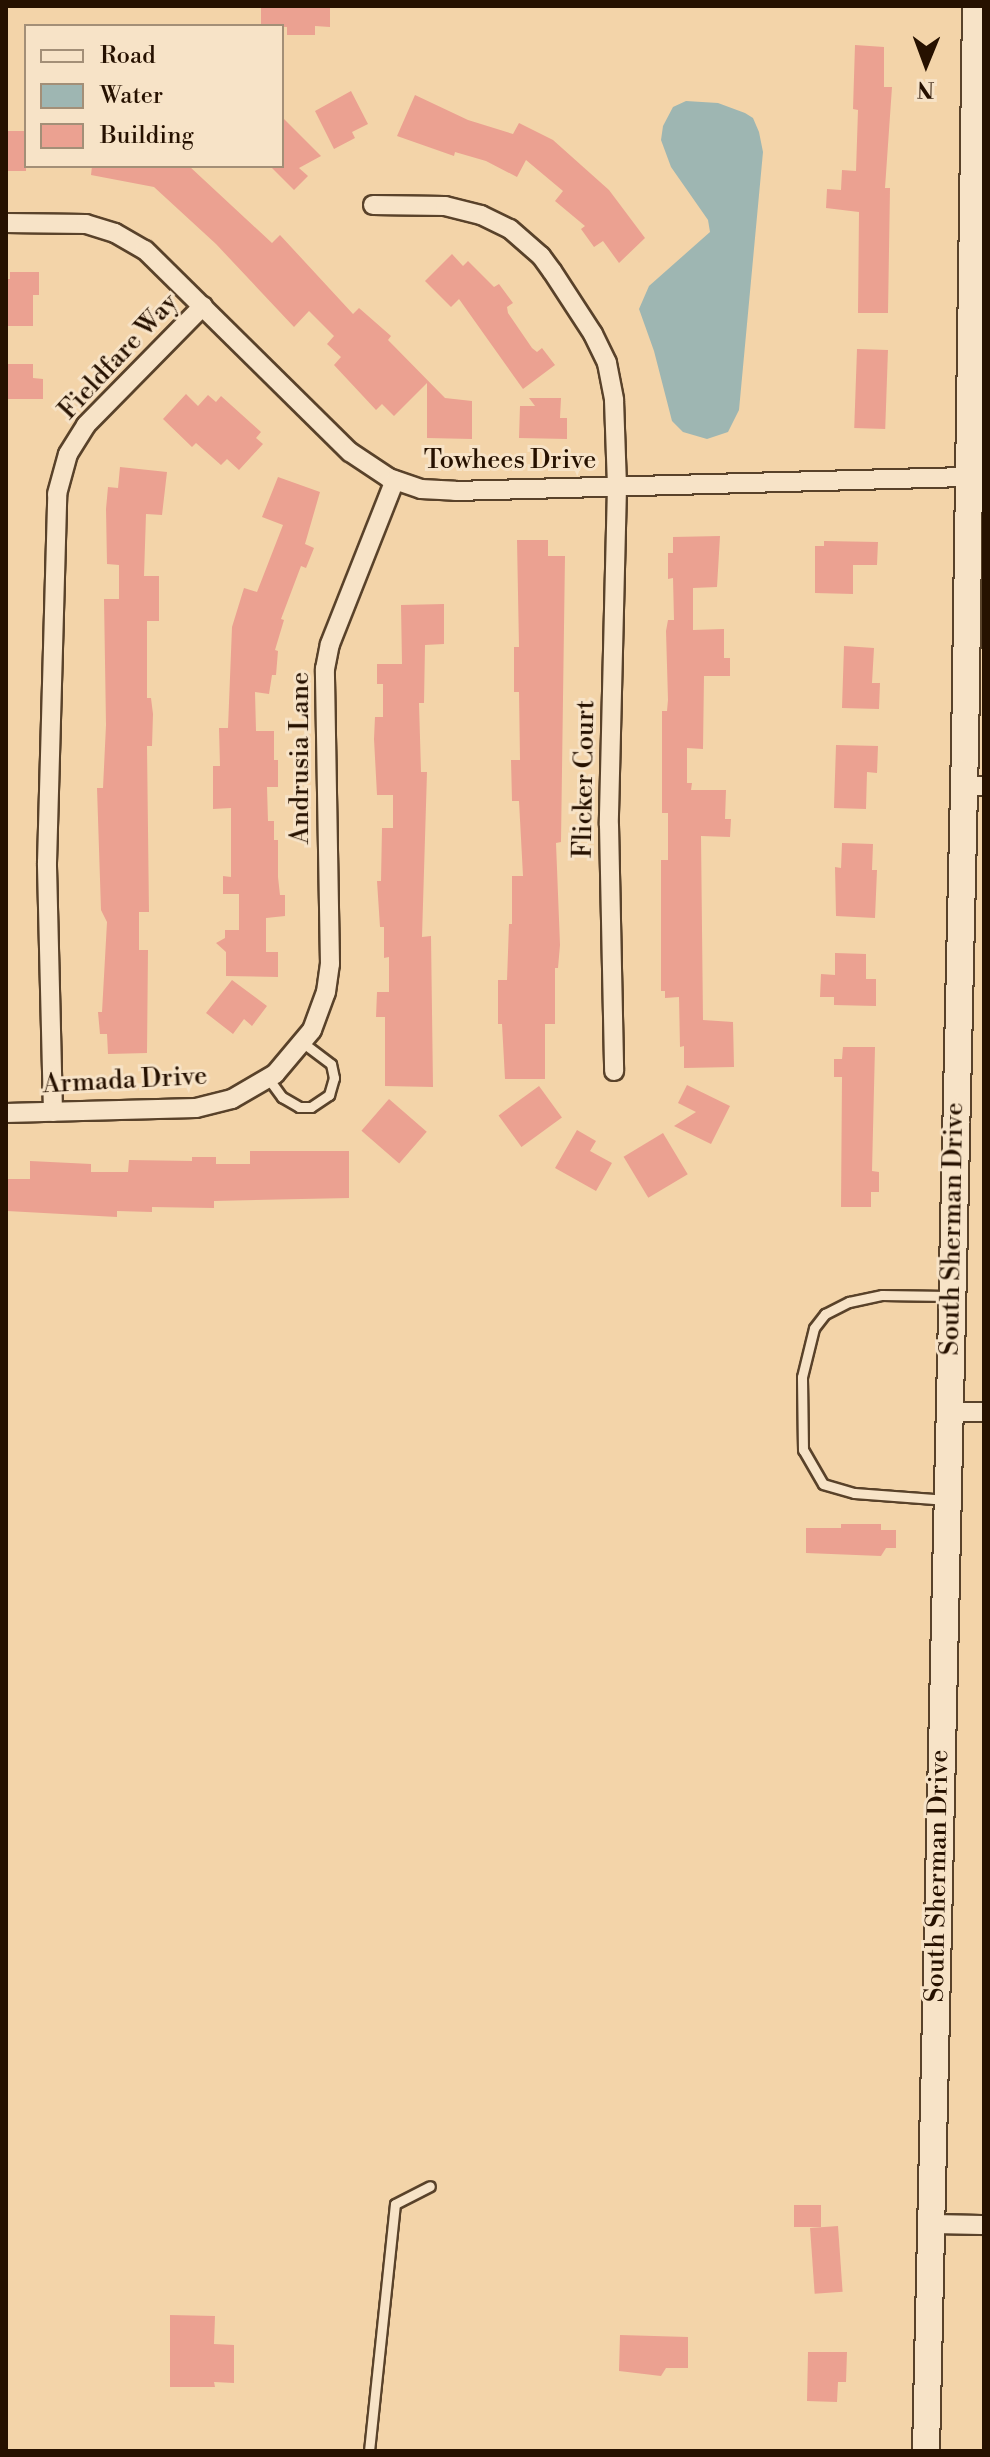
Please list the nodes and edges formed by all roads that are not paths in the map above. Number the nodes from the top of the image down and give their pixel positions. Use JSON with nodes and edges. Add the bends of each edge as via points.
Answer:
{"nodes":[{"id":1,"x":976,"y":6,"type":"edge"},
{"id":2,"x":978,"y":189,"type":"edge"},
{"id":3,"x":373,"y":205,"type":"dead end"},
{"id":4,"x":6,"y":223,"type":"edge"},
{"id":5,"x":977,"y":226,"type":"edge"},
{"id":6,"x":203,"y":306,"type":"junction"},
{"id":7,"x":967,"y":477,"type":"junction"},
{"id":8,"x":395,"y":480,"type":"junction"},
{"id":9,"x":617,"y":487,"type":"junction"},
{"id":10,"x":974,"y":749,"type":"edge"},
{"id":11,"x":974,"y":786,"type":"edge"},
{"id":12,"x":303,"y":1043,"type":"junction"},
{"id":13,"x":614,"y":1071,"type":"dead end"},
{"id":14,"x":268,"y":1078,"type":"junction"},
{"id":15,"x":53,"y":1112,"type":"junction"},
{"id":16,"x":6,"y":1113,"type":"edge"},
{"id":17,"x":952,"y":1296,"type":"junction"},
{"id":18,"x":950,"y":1412,"type":"junction"},
{"id":19,"x":984,"y":1412,"type":"edge"},
{"id":20,"x":948,"y":1500,"type":"junction"},
{"id":21,"x":430,"y":2186,"type":"dead end"},
{"id":22,"x":931,"y":2224,"type":"junction"},
{"id":23,"x":984,"y":2225,"type":"edge"},
{"id":24,"x":369,"y":2451,"type":"edge"},
{"id":25,"x":926,"y":2451,"type":"edge"}],
"edges":[{"from":1,"to":2,"type":"street","name":"South Sherman Drive"},
{"from":2,"to":5,"type":"street","name":"South Sherman Drive"},
{"from":3,"to":9,"type":"street","name":"Flicker Court","via":[[471,211],[510,229],[541,256],[607,363],[614,400]]},
{"from":4,"to":6,"type":"street","name":"Towhees Drive","via":[[76,222],[115,233],[160,262]]},
{"from":5,"to":7,"type":"street","name":"South Sherman Drive"},
{"from":6,"to":8,"type":"street","name":"Towhees Drive","via":[[350,452]]},
{"from":6,"to":15,"type":"street","name":"Fieldfare Way","via":[[86,425],[68,454],[57,494],[47,863]]},
{"from":7,"to":9,"type":"street","name":"Towhees Drive"},
{"from":7,"to":10,"type":"street","name":"South Sherman Drive"},
{"from":8,"to":9,"type":"street","name":"Towhees Drive","via":[[444,491]]},
{"from":8,"to":12,"type":"street","name":"Andrusia Lane","via":[[325,669],[330,964],[320,1012]]},
{"from":9,"to":13,"type":"street","name":"Flicker Court","via":[[609,825]]},
{"from":10,"to":11,"type":"street","name":"South Sherman Drive"},
{"from":11,"to":17,"type":"street","name":"South Sherman Drive"},
{"from":12,"to":14,"type":"street","name":"Andrusia Lane"},
{"from":12,"to":14,"type":"lane","via":[[328,1058],[334,1072],[332,1090],[322,1101],[299,1107],[282,1097]]},
{"from":14,"to":15,"type":"street","name":"Armada Drive","via":[[232,1099],[196,1108]]},
{"from":15,"to":16,"type":"street","name":"Armada Drive"},
{"from":17,"to":18,"type":"street","name":"South Sherman Drive"},
{"from":17,"to":20,"type":"lane","via":[[882,1295],[825,1314],[814,1328],[802,1377],[803,1450],[823,1484],[854,1493]]},
{"from":18,"to":19,"type":"street"},
{"from":18,"to":20,"type":"street","name":"South Sherman Drive"},
{"from":20,"to":22,"type":"street","name":"South Sherman Drive"},
{"from":21,"to":24,"type":"lane","via":[[395,2204]]},
{"from":22,"to":23,"type":"street"},
{"from":22,"to":25,"type":"street","name":"South Sherman Drive"}]}
